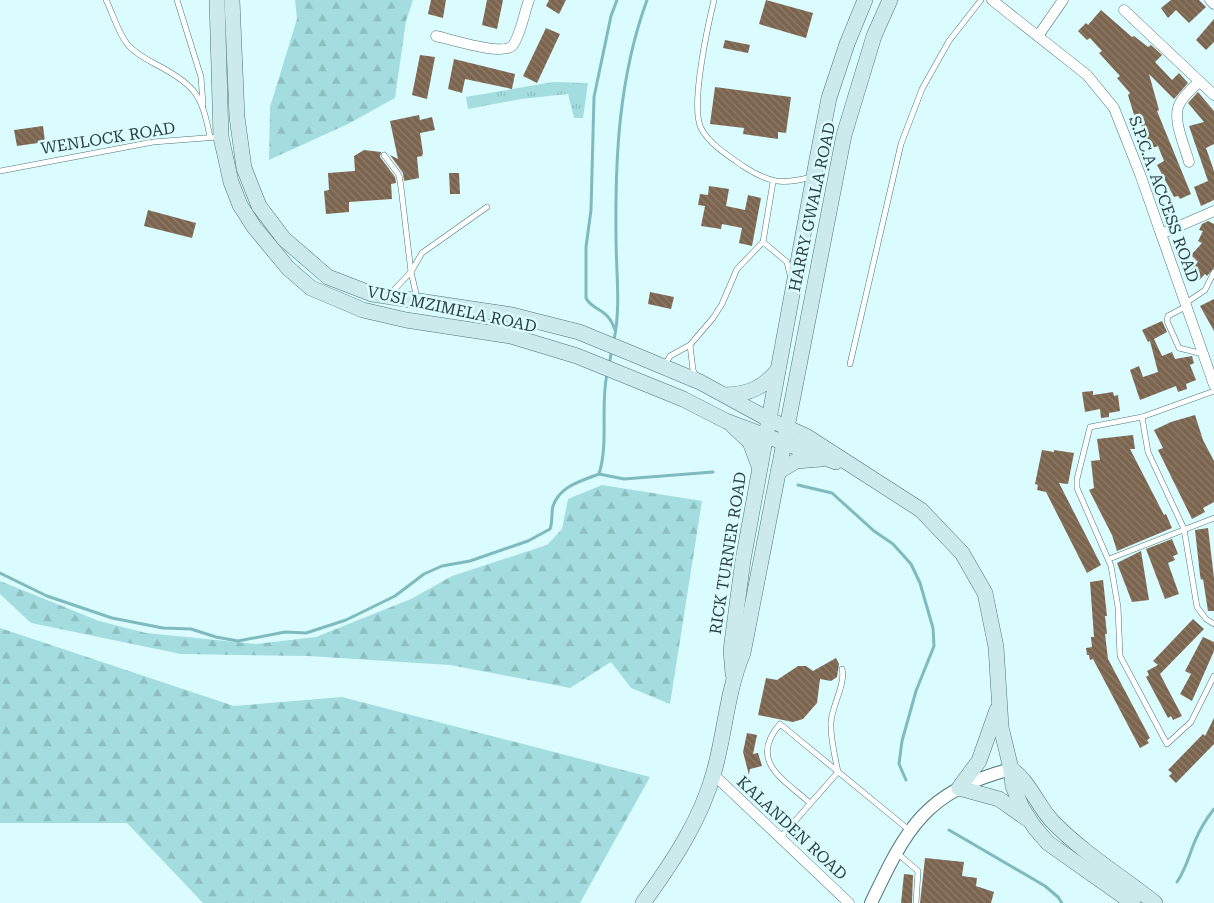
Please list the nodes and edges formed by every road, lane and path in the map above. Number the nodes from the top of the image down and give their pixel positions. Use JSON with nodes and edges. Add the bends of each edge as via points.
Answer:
{"nodes":[{"id":1,"x":106,"y":0,"type":"edge"},
{"id":2,"x":177,"y":0,"type":"edge"},
{"id":3,"x":217,"y":0,"type":"edge"},
{"id":4,"x":232,"y":0,"type":"edge"},
{"id":5,"x":529,"y":0,"type":"edge"},
{"id":6,"x":714,"y":0,"type":"edge"},
{"id":7,"x":865,"y":0,"type":"edge"},
{"id":8,"x":890,"y":0,"type":"edge"},
{"id":9,"x":980,"y":0,"type":"edge"},
{"id":10,"x":992,"y":0,"type":"edge"},
{"id":11,"x":1064,"y":0,"type":"edge"},
{"id":12,"x":1210,"y":0,"type":"edge"},
{"id":13,"x":1214,"y":4,"type":"edge"},
{"id":14,"x":1124,"y":10,"type":"dead end"},
{"id":15,"x":436,"y":36,"type":"dead end"},
{"id":16,"x":1038,"y":36,"type":"junction"},
{"id":17,"x":1199,"y":82,"type":"junction"},
{"id":18,"x":1214,"y":95,"type":"edge"},
{"id":19,"x":204,"y":105,"type":"junction"},
{"id":20,"x":215,"y":137,"type":"junction"},
{"id":21,"x":384,"y":155,"type":"dead end"},
{"id":22,"x":1189,"y":162,"type":"dead end"},
{"id":23,"x":0,"y":171,"type":"edge"},
{"id":24,"x":815,"y":176,"type":"junction"},
{"id":25,"x":773,"y":182,"type":"junction"},
{"id":26,"x":487,"y":207,"type":"dead end"},
{"id":27,"x":1214,"y":212,"type":"edge"},
{"id":28,"x":1161,"y":234,"type":"junction"},
{"id":29,"x":763,"y":242,"type":"junction"},
{"id":30,"x":411,"y":272,"type":"junction"},
{"id":31,"x":1214,"y":272,"type":"edge"},
{"id":32,"x":389,"y":296,"type":"junction"},
{"id":33,"x":417,"y":300,"type":"junction"},
{"id":34,"x":791,"y":303,"type":"junction"},
{"id":35,"x":1186,"y":305,"type":"junction"},
{"id":36,"x":690,"y":345,"type":"junction"},
{"id":37,"x":1203,"y":354,"type":"junction"},
{"id":38,"x":850,"y":364,"type":"dead end"},
{"id":39,"x":664,"y":368,"type":"junction"},
{"id":40,"x":778,"y":370,"type":"junction"},
{"id":41,"x":1211,"y":370,"type":"edge"},
{"id":42,"x":700,"y":382,"type":"junction"},
{"id":43,"x":1214,"y":385,"type":"edge"},
{"id":44,"x":1214,"y":391,"type":"edge"},
{"id":45,"x":726,"y":395,"type":"junction"},
{"id":46,"x":768,"y":418,"type":"junction"},
{"id":47,"x":1142,"y":418,"type":"junction"},
{"id":48,"x":726,"y":421,"type":"junction"},
{"id":49,"x":785,"y":434,"type":"junction"},
{"id":50,"x":766,"y":436,"type":"junction"},
{"id":51,"x":824,"y":458,"type":"junction"},
{"id":52,"x":759,"y":466,"type":"junction"},
{"id":53,"x":854,"y":468,"type":"junction"},
{"id":54,"x":778,"y":472,"type":"junction"},
{"id":55,"x":1214,"y":518,"type":"edge"},
{"id":56,"x":1184,"y":529,"type":"junction"},
{"id":57,"x":1108,"y":559,"type":"junction"},
{"id":58,"x":1214,"y":624,"type":"edge"},
{"id":59,"x":842,"y":670,"type":"dead end"},
{"id":60,"x":734,"y":676,"type":"junction"},
{"id":61,"x":1214,"y":676,"type":"edge"},
{"id":62,"x":999,"y":703,"type":"junction"},
{"id":63,"x":1012,"y":769,"type":"junction"},
{"id":64,"x":838,"y":772,"type":"junction"},
{"id":65,"x":713,"y":774,"type":"junction"},
{"id":66,"x":959,"y":788,"type":"junction"},
{"id":67,"x":810,"y":803,"type":"junction"},
{"id":68,"x":1029,"y":820,"type":"junction"},
{"id":69,"x":909,"y":830,"type":"junction"},
{"id":70,"x":780,"y":838,"type":"junction"},
{"id":71,"x":897,"y":853,"type":"junction"},
{"id":72,"x":642,"y":903,"type":"edge"},
{"id":73,"x":849,"y":903,"type":"edge"},
{"id":74,"x":871,"y":903,"type":"edge"},
{"id":75,"x":916,"y":903,"type":"edge"},
{"id":76,"x":1133,"y":903,"type":"edge"},
{"id":77,"x":1155,"y":903,"type":"edge"}],
"edges":[{"from":1,"to":19,"type":"lane","via":[[127,44],[139,56],[193,90]]},
{"from":2,"to":19,"type":"lane","via":[[200,78]]},
{"from":3,"to":20,"type":"main road","name":"VUSI MZIMELA ROAD"},
{"from":4,"to":32,"type":"main road","name":"VUSI MZIMELA ROAD","via":[[238,137],[244,168],[258,206],[284,239],[328,277],[372,294]]},
{"from":5,"to":15,"type":"street","via":[[516,38],[507,49]]},
{"from":6,"to":25,"type":"lane","via":[[698,97],[701,128],[738,163]]},
{"from":7,"to":24,"type":"main road","name":"HARRY GWALA ROAD","via":[[829,98]]},
{"from":8,"to":49,"type":"main road","name":"HARRY GWALA ROAD","via":[[874,36],[844,135]]},
{"from":9,"to":38,"type":"lane","via":[[944,49],[922,89],[900,144]]},
{"from":10,"to":16,"type":"street","name":"S.P.C.A. ACCESS ROAD"},
{"from":11,"to":16,"type":"street"},
{"from":12,"to":13,"type":"street"},
{"from":14,"to":17,"type":"street"},
{"from":16,"to":28,"type":"street","name":"S.P.C.A. ACCESS ROAD","via":[[1087,75],[1114,108]]},
{"from":17,"to":18,"type":"street"},
{"from":17,"to":22,"type":"street","via":[[1178,109]]},
{"from":19,"to":20,"type":"lane"},
{"from":20,"to":23,"type":"lane","name":"WENLOCK ROAD","via":[[152,142]]},
{"from":20,"to":48,"type":"main road","name":"VUSI MZIMELA ROAD","via":[[240,205],[288,268],[311,288],[363,310],[511,336],[577,356]]},
{"from":21,"to":30,"type":"lane","via":[[399,176]]},
{"from":24,"to":25,"type":"lane","via":[[792,182]]},
{"from":24,"to":34,"type":"main road","name":"HARRY GWALA ROAD"},
{"from":25,"to":29,"type":"lane"},
{"from":26,"to":30,"type":"lane","via":[[422,253]]},
{"from":27,"to":28,"type":"street"},
{"from":28,"to":35,"type":"street","name":"S.P.C.A. ACCESS ROAD"},
{"from":29,"to":34,"type":"lane","via":[[787,262]]},
{"from":29,"to":36,"type":"lane","via":[[740,265],[722,304]]},
{"from":30,"to":32,"type":"lane"},
{"from":30,"to":33,"type":"lane"},
{"from":31,"to":35,"type":"lane","via":[[1205,290]]},
{"from":32,"to":33,"type":"main road","name":"VUSI MZIMELA ROAD"},
{"from":33,"to":39,"type":"main road","name":"VUSI MZIMELA ROAD","via":[[512,315],[579,332]]},
{"from":34,"to":40,"type":"main road","name":"HARRY GWALA ROAD"},
{"from":35,"to":37,"type":"street","name":"S.P.C.A. ACCESS ROAD"},
{"from":35,"to":37,"type":"lane","via":[[1168,316],[1167,321],[1179,348]]},
{"from":36,"to":39,"type":"lane","via":[[670,356]]},
{"from":36,"to":42,"type":"lane","via":[[693,370]]},
{"from":37,"to":41,"type":"street","name":"S.P.C.A. ACCESS ROAD"},
{"from":39,"to":42,"type":"main road","name":"VUSI MZIMELA ROAD"},
{"from":40,"to":45,"type":"main road","via":[[761,388]]},
{"from":40,"to":46,"type":"main road","name":"HARRY GWALA ROAD"},
{"from":41,"to":43,"type":"street","name":"S.P.C.A. ACCESS ROAD"},
{"from":42,"to":45,"type":"main road","name":"VUSI MZIMELA ROAD"},
{"from":44,"to":47,"type":"lane"},
{"from":45,"to":46,"type":"main road","name":"VUSI MZIMELA ROAD"},
{"from":46,"to":49,"type":"main road","name":"VUSI MZIMELA ROAD"},
{"from":46,"to":50,"type":"main road","name":"RICK TURNER ROAD"},
{"from":47,"to":56,"type":"lane","via":[[1148,452]]},
{"from":47,"to":57,"type":"lane","via":[[1090,427],[1077,479],[1080,496]]},
{"from":48,"to":50,"type":"main road","name":"VUSI MZIMELA ROAD"},
{"from":48,"to":52,"type":"main road","via":[[750,442]]},
{"from":49,"to":50,"type":"main road","name":"VUSI MZIMELA ROAD"},
{"from":49,"to":51,"type":"main road","name":"VUSI MZIMELA ROAD"},
{"from":49,"to":53,"type":"main road","name":"VUSI MZIMELA ROAD","via":[[806,436]]},
{"from":49,"to":54,"type":"main road","name":"RICK TURNER ROAD"},
{"from":50,"to":52,"type":"main road","name":"RICK TURNER ROAD"},
{"from":51,"to":53,"type":"main road","name":"VUSI MZIMELA ROAD"},
{"from":51,"to":54,"type":"main road","via":[[796,461]]},
{"from":52,"to":60,"type":"main road","name":"RICK TURNER ROAD","via":[[731,650]]},
{"from":53,"to":62,"type":"main road","name":"VUSI MZIMELA ROAD","via":[[921,510],[951,538],[973,568],[985,593],[993,627]]},
{"from":54,"to":60,"type":"main road","name":"RICK TURNER ROAD","via":[[743,653]]},
{"from":55,"to":56,"type":"lane"},
{"from":56,"to":57,"type":"lane"},
{"from":56,"to":58,"type":"lane","via":[[1197,607]]},
{"from":57,"to":61,"type":"lane","via":[[1118,607],[1120,656],[1167,744],[1191,722]]},
{"from":59,"to":64,"type":"lane","via":[[844,675],[830,724]]},
{"from":60,"to":65,"type":"main road","name":"RICK TURNER ROAD"},
{"from":62,"to":63,"type":"main road","name":"VUSI MZIMELA ROAD","via":[[1001,727]]},
{"from":62,"to":66,"type":"main road","via":[[979,761]]},
{"from":63,"to":66,"type":"street"},
{"from":63,"to":68,"type":"main road","name":"VUSI MZIMELA ROAD","via":[[1013,786]]},
{"from":63,"to":77,"type":"main road","name":"VUSI MZIMELA ROAD","via":[[1052,821]]},
{"from":64,"to":67,"type":"lane"},
{"from":64,"to":67,"type":"lane","via":[[780,724],[768,738],[765,750],[768,762]]},
{"from":64,"to":69,"type":"lane"},
{"from":65,"to":70,"type":"street","name":"KALANDEN ROAD"},
{"from":65,"to":72,"type":"main road","name":"RICK TURNER ROAD","via":[[684,843]]},
{"from":66,"to":68,"type":"main road","via":[[998,799]]},
{"from":66,"to":69,"type":"street","via":[[932,806]]},
{"from":67,"to":70,"type":"lane"},
{"from":68,"to":76,"type":"main road","name":"VUSI MZIMELA ROAD","via":[[1048,843]]},
{"from":69,"to":71,"type":"street"},
{"from":70,"to":73,"type":"street","name":"KALANDEN ROAD"},
{"from":71,"to":74,"type":"street"},
{"from":71,"to":75,"type":"lane","via":[[918,871]]}]}
